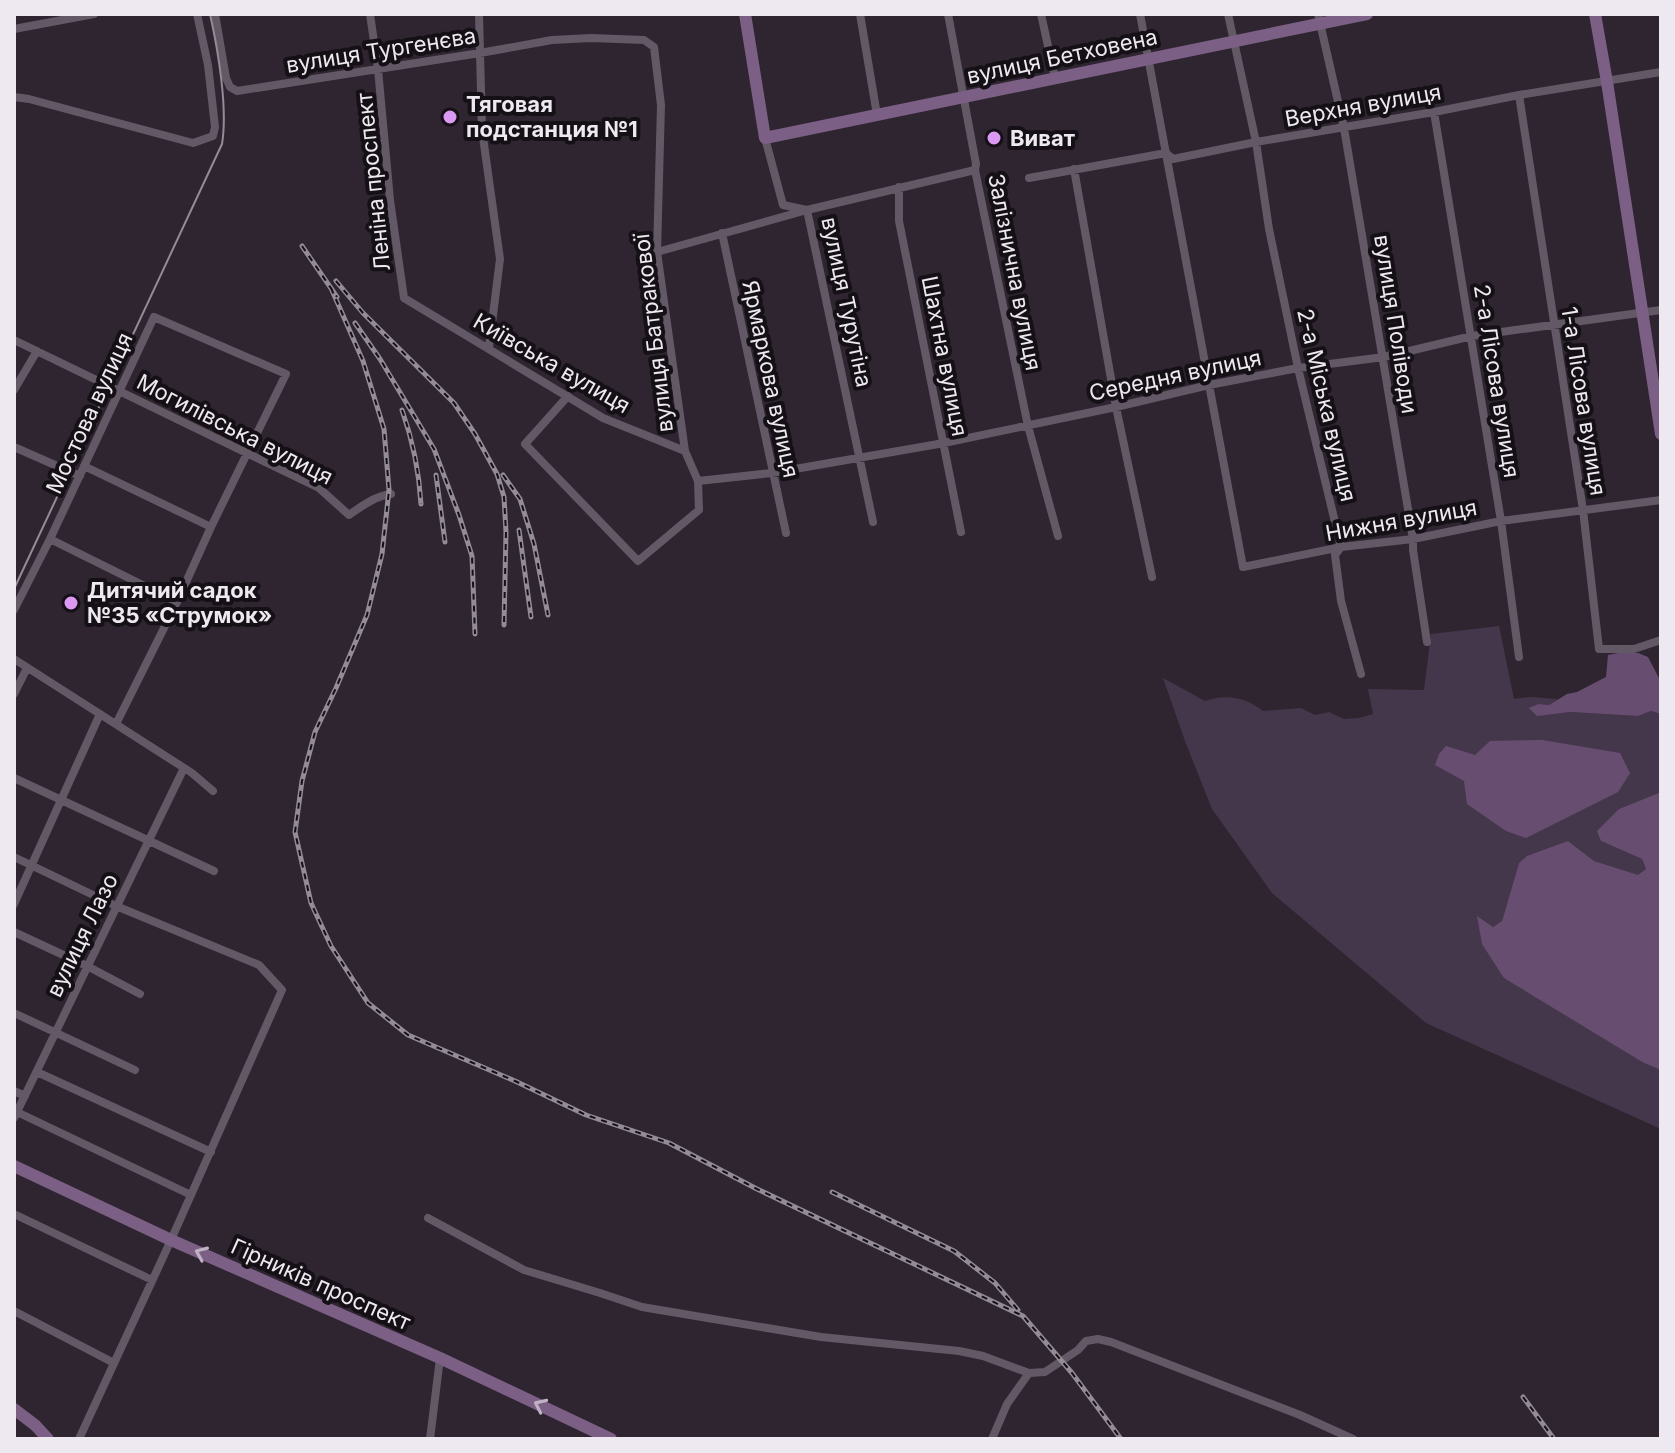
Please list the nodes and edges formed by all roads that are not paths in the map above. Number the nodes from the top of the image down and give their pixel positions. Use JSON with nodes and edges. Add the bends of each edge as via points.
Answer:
{"nodes":[{"id":1,"x":94,"y":14,"type":"edge"},
{"id":2,"x":197,"y":14,"type":"edge"},
{"id":3,"x":215,"y":14,"type":"edge"},
{"id":4,"x":370,"y":14,"type":"edge"},
{"id":5,"x":479,"y":14,"type":"edge"},
{"id":6,"x":745,"y":14,"type":"edge"},
{"id":7,"x":860,"y":14,"type":"edge"},
{"id":8,"x":948,"y":14,"type":"edge"},
{"id":9,"x":1041,"y":14,"type":"edge"},
{"id":10,"x":1140,"y":14,"type":"edge"},
{"id":11,"x":1228,"y":14,"type":"edge"},
{"id":12,"x":1367,"y":14,"type":"edge"},
{"id":13,"x":1595,"y":14,"type":"edge"},
{"id":14,"x":44,"y":18,"type":"edge"},
{"id":15,"x":1319,"y":19,"type":"edge"},
{"id":16,"x":14,"y":29,"type":"edge"},
{"id":17,"x":644,"y":40,"type":"joint"},
{"id":18,"x":1233,"y":41,"type":"junction"},
{"id":19,"x":480,"y":53,"type":"junction"},
{"id":20,"x":1148,"y":59,"type":"junction"},
{"id":21,"x":378,"y":69,"type":"junction"},
{"id":22,"x":1661,"y":72,"type":"edge"},
{"id":23,"x":1055,"y":78,"type":"junction"},
{"id":24,"x":1607,"y":82,"type":"junction"},
{"id":25,"x":1519,"y":95,"type":"junction"},
{"id":26,"x":964,"y":96,"type":"junction"},
{"id":27,"x":14,"y":97,"type":"edge"},
{"id":28,"x":1434,"y":112,"type":"junction"},
{"id":29,"x":877,"y":115,"type":"junction"},
{"id":30,"x":1344,"y":128,"type":"junction"},
{"id":31,"x":765,"y":138,"type":"junction"},
{"id":32,"x":1256,"y":142,"type":"junction"},
{"id":33,"x":1166,"y":153,"type":"junction"},
{"id":34,"x":1074,"y":169,"type":"junction"},
{"id":35,"x":975,"y":170,"type":"junction"},
{"id":36,"x":1029,"y":178,"type":"dead end"},
{"id":37,"x":899,"y":187,"type":"junction"},
{"id":38,"x":807,"y":210,"type":"junction"},
{"id":39,"x":722,"y":233,"type":"junction"},
{"id":40,"x":657,"y":252,"type":"junction"},
{"id":41,"x":404,"y":298,"type":"joint"},
{"id":42,"x":1661,"y":310,"type":"edge"},
{"id":43,"x":1642,"y":313,"type":"junction"},
{"id":44,"x":1553,"y":325,"type":"junction"},
{"id":45,"x":1472,"y":336,"type":"junction"},
{"id":46,"x":14,"y":340,"type":"edge"},
{"id":47,"x":489,"y":347,"type":"junction"},
{"id":48,"x":37,"y":351,"type":"junction"},
{"id":49,"x":1384,"y":357,"type":"junction"},
{"id":50,"x":1298,"y":368,"type":"junction"},
{"id":51,"x":1209,"y":385,"type":"junction"},
{"id":52,"x":14,"y":390,"type":"edge"},
{"id":53,"x":119,"y":390,"type":"junction"},
{"id":54,"x":568,"y":396,"type":"junction"},
{"id":55,"x":1659,"y":402,"type":"edge"},
{"id":56,"x":1116,"y":407,"type":"junction"},
{"id":57,"x":1028,"y":426,"type":"junction"},
{"id":58,"x":1661,"y":434,"type":"edge"},
{"id":59,"x":944,"y":443,"type":"junction"},
{"id":60,"x":14,"y":447,"type":"edge"},
{"id":61,"x":685,"y":451,"type":"junction"},
{"id":62,"x":248,"y":454,"type":"junction"},
{"id":63,"x":859,"y":459,"type":"junction"},
{"id":64,"x":84,"y":466,"type":"junction"},
{"id":65,"x":772,"y":473,"type":"junction"},
{"id":66,"x":80,"y":476,"type":"junction"},
{"id":67,"x":698,"y":481,"type":"junction"},
{"id":68,"x":391,"y":494,"type":"dead end"},
{"id":69,"x":1661,"y":500,"type":"edge"},
{"id":70,"x":1583,"y":510,"type":"junction"},
{"id":71,"x":1501,"y":521,"type":"junction"},
{"id":72,"x":873,"y":522,"type":"dead end"},
{"id":73,"x":211,"y":527,"type":"junction"},
{"id":74,"x":961,"y":532,"type":"dead end"},
{"id":75,"x":786,"y":533,"type":"dead end"},
{"id":76,"x":1058,"y":536,"type":"dead end"},
{"id":77,"x":50,"y":539,"type":"junction"},
{"id":78,"x":1413,"y":539,"type":"junction"},
{"id":79,"x":1341,"y":547,"type":"junction"},
{"id":80,"x":1152,"y":577,"type":"dead end"},
{"id":81,"x":177,"y":602,"type":"junction"},
{"id":82,"x":14,"y":610,"type":"edge"},
{"id":83,"x":1661,"y":640,"type":"edge"},
{"id":84,"x":1427,"y":642,"type":"dead end"},
{"id":85,"x":1519,"y":657,"type":"dead end"},
{"id":86,"x":14,"y":659,"type":"edge"},
{"id":87,"x":27,"y":668,"type":"junction"},
{"id":88,"x":1361,"y":674,"type":"dead end"},
{"id":89,"x":14,"y":694,"type":"edge"},
{"id":90,"x":100,"y":714,"type":"junction"},
{"id":91,"x":116,"y":724,"type":"junction"},
{"id":92,"x":184,"y":768,"type":"junction"},
{"id":93,"x":14,"y":778,"type":"edge"},
{"id":94,"x":213,"y":791,"type":"dead end"},
{"id":95,"x":62,"y":800,"type":"junction"},
{"id":96,"x":148,"y":840,"type":"junction"},
{"id":97,"x":14,"y":857,"type":"edge"},
{"id":98,"x":32,"y":866,"type":"junction"},
{"id":99,"x":214,"y":871,"type":"dead end"},
{"id":100,"x":14,"y":904,"type":"edge"},
{"id":101,"x":116,"y":906,"type":"junction"},
{"id":102,"x":14,"y":932,"type":"edge"},
{"id":103,"x":87,"y":966,"type":"junction"},
{"id":104,"x":140,"y":994,"type":"dead end"},
{"id":105,"x":14,"y":1013,"type":"edge"},
{"id":106,"x":55,"y":1033,"type":"junction"},
{"id":107,"x":135,"y":1070,"type":"dead end"},
{"id":108,"x":37,"y":1072,"type":"junction"},
{"id":109,"x":14,"y":1091,"type":"edge"},
{"id":110,"x":25,"y":1096,"type":"junction"},
{"id":111,"x":16,"y":1115,"type":"edge"},
{"id":112,"x":211,"y":1152,"type":"junction"},
{"id":113,"x":14,"y":1166,"type":"edge"},
{"id":114,"x":191,"y":1195,"type":"junction"},
{"id":115,"x":14,"y":1214,"type":"edge"},
{"id":116,"x":428,"y":1218,"type":"dead end"},
{"id":117,"x":171,"y":1240,"type":"junction"},
{"id":118,"x":152,"y":1280,"type":"junction"},
{"id":119,"x":14,"y":1311,"type":"edge"},
{"id":120,"x":440,"y":1358,"type":"junction"},
{"id":121,"x":114,"y":1363,"type":"junction"},
{"id":122,"x":1029,"y":1373,"type":"junction"},
{"id":123,"x":14,"y":1409,"type":"edge"},
{"id":124,"x":48,"y":1439,"type":"edge"},
{"id":125,"x":79,"y":1439,"type":"edge"},
{"id":126,"x":430,"y":1439,"type":"edge"},
{"id":127,"x":611,"y":1439,"type":"edge"},
{"id":128,"x":992,"y":1439,"type":"edge"},
{"id":129,"x":1353,"y":1439,"type":"edge"}],
"edges":[{"from":1,"to":14,"type":"street"},
{"from":2,"to":27,"type":"street","via":[[215,127],[213,136],[202,141]]},
{"from":3,"to":21,"type":"street","name":"вулиця Тургенєва","via":[[226,78],[237,91]]},
{"from":4,"to":21,"type":"street","name":"Леніна проспект"},
{"from":5,"to":19,"type":"street"},
{"from":6,"to":31,"type":"street","name":"вулиця Турутіна"},
{"from":7,"to":29,"type":"street"},
{"from":8,"to":26,"type":"street","name":"Залізнична вулиця"},
{"from":9,"to":23,"type":"street"},
{"from":10,"to":20,"type":"street"},
{"from":11,"to":18,"type":"street"},
{"from":12,"to":15,"type":"street","name":"вулиця Бетховена"},
{"from":13,"to":24,"type":"street"},
{"from":14,"to":16,"type":"street"},
{"from":15,"to":18,"type":"street","name":"вулиця Бетховена"},
{"from":15,"to":30,"type":"street","name":"вулиця Поліводи"},
{"from":17,"to":19,"type":"street","name":"вулиця Тургенєва","via":[[552,40]]},
{"from":17,"to":40,"type":"street","name":"вулиця Батракової","via":[[654,47],[661,105]]},
{"from":18,"to":20,"type":"street","name":"вулиця Бетховена"},
{"from":18,"to":32,"type":"street","name":"2-а Міська вулиця"},
{"from":19,"to":21,"type":"street","name":"вулиця Тургенєва"},
{"from":19,"to":47,"type":"street","via":[[482,130],[500,259]]},
{"from":20,"to":23,"type":"street","name":"вулиця Бетховена"},
{"from":20,"to":33,"type":"street"},
{"from":21,"to":41,"type":"street","name":"Леніна проспект"},
{"from":22,"to":24,"type":"street","name":"Верхня вулиця"},
{"from":23,"to":26,"type":"street","name":"вулиця Бетховена"},
{"from":24,"to":25,"type":"street","name":"Верхня вулиця"},
{"from":24,"to":43,"type":"street"},
{"from":25,"to":28,"type":"street","name":"Верхня вулиця"},
{"from":25,"to":44,"type":"street","name":"1-а Лісова вулиця"},
{"from":26,"to":29,"type":"street","name":"вулиця Бетховена"},
{"from":26,"to":35,"type":"street","name":"Залізнична вулиця"},
{"from":28,"to":30,"type":"street","name":"Верхня вулиця"},
{"from":28,"to":45,"type":"street","name":"2-а Лісова вулиця"},
{"from":29,"to":31,"type":"street","name":"вулиця Бетховена"},
{"from":30,"to":32,"type":"street","name":"Верхня вулиця"},
{"from":30,"to":49,"type":"street","name":"вулиця Поліводи"},
{"from":31,"to":38,"type":"street","name":"вулиця Турутіна","via":[[783,205]]},
{"from":32,"to":33,"type":"street","name":"Верхня вулиця","via":[[1173,159]]},
{"from":32,"to":50,"type":"street","name":"2-а Міська вулиця"},
{"from":33,"to":34,"type":"street","name":"Верхня вулиця"},
{"from":33,"to":51,"type":"street"},
{"from":34,"to":36,"type":"street","name":"Верхня вулиця"},
{"from":34,"to":56,"type":"street"},
{"from":35,"to":37,"type":"street"},
{"from":35,"to":57,"type":"street","name":"Залізнична вулиця"},
{"from":37,"to":38,"type":"street"},
{"from":37,"to":59,"type":"street","name":"Шахтна вулиця","via":[[899,221]]},
{"from":38,"to":39,"type":"street"},
{"from":38,"to":63,"type":"street","name":"вулиця Турутіна"},
{"from":39,"to":40,"type":"street"},
{"from":39,"to":65,"type":"street","name":"Ярмаркова вулиця"},
{"from":40,"to":61,"type":"street","name":"вулиця Батракової"},
{"from":41,"to":47,"type":"street","name":"Київська вулиця"},
{"from":42,"to":43,"type":"street","name":"Середня вулиця"},
{"from":43,"to":44,"type":"street","name":"Середня вулиця"},
{"from":43,"to":55,"type":"street"},
{"from":44,"to":45,"type":"street","name":"Середня вулиця"},
{"from":44,"to":70,"type":"street","name":"1-а Лісова вулиця"},
{"from":45,"to":49,"type":"street","name":"Середня вулиця"},
{"from":45,"to":71,"type":"street","name":"2-а Лісова вулиця"},
{"from":46,"to":48,"type":"street","name":"Могилівська вулиця"},
{"from":47,"to":54,"type":"street","name":"Київська вулиця"},
{"from":48,"to":52,"type":"street"},
{"from":48,"to":53,"type":"street","name":"Могилівська вулиця"},
{"from":49,"to":50,"type":"street","name":"Середня вулиця"},
{"from":49,"to":78,"type":"street","name":"вулиця Поліводи"},
{"from":50,"to":51,"type":"street","name":"Середня вулиця"},
{"from":50,"to":79,"type":"street","name":"2-а Міська вулиця"},
{"from":51,"to":56,"type":"street","name":"Середня вулиця"},
{"from":51,"to":79,"type":"street","name":"Нижня вулиця","via":[[1243,567]]},
{"from":53,"to":62,"type":"street","name":"Могилівська вулиця"},
{"from":53,"to":62,"type":"street","name":"Мостова вулиця","via":[[154,317],[286,374]]},
{"from":53,"to":64,"type":"street","name":"Мостова вулиця"},
{"from":54,"to":61,"type":"street","name":"Київська вулиця","via":[[603,418]]},
{"from":54,"to":67,"type":"street","via":[[525,444],[638,561],[699,510]]},
{"from":55,"to":58,"type":"street"},
{"from":56,"to":57,"type":"street","name":"Середня вулиця"},
{"from":56,"to":80,"type":"street"},
{"from":57,"to":59,"type":"street","name":"Середня вулиця"},
{"from":57,"to":76,"type":"street","name":"Залізнична вулиця"},
{"from":59,"to":63,"type":"street","name":"Середня вулиця"},
{"from":59,"to":74,"type":"street","name":"Шахтна вулиця"},
{"from":60,"to":66,"type":"street"},
{"from":61,"to":67,"type":"street","name":"вулиця Батракової"},
{"from":62,"to":68,"type":"street","name":"Могилівська вулиця","via":[[319,488],[349,515]]},
{"from":62,"to":73,"type":"street"},
{"from":63,"to":65,"type":"street","name":"Середня вулиця"},
{"from":63,"to":72,"type":"street","name":"вулиця Турутіна"},
{"from":64,"to":66,"type":"street","name":"Мостова вулиця"},
{"from":64,"to":73,"type":"street"},
{"from":65,"to":67,"type":"street","name":"Середня вулиця"},
{"from":65,"to":75,"type":"street","name":"Ярмаркова вулиця"},
{"from":66,"to":77,"type":"street","name":"Мостова вулиця"},
{"from":69,"to":70,"type":"street","name":"Нижня вулиця"},
{"from":70,"to":71,"type":"street","name":"Нижня вулиця"},
{"from":70,"to":83,"type":"street","name":"1-а Лісова вулиця","via":[[1599,649],[1634,649]]},
{"from":71,"to":78,"type":"street","name":"Нижня вулиця"},
{"from":71,"to":85,"type":"street","name":"2-а Лісова вулиця"},
{"from":73,"to":81,"type":"street"},
{"from":77,"to":81,"type":"street"},
{"from":77,"to":82,"type":"street","name":"Мостова вулиця"},
{"from":78,"to":79,"type":"street","name":"Нижня вулиця"},
{"from":78,"to":84,"type":"street","name":"вулиця Поліводи"},
{"from":79,"to":88,"type":"street","name":"2-а Міська вулиця","via":[[1335,555],[1341,601]]},
{"from":81,"to":91,"type":"street"},
{"from":86,"to":87,"type":"street"},
{"from":87,"to":89,"type":"street"},
{"from":87,"to":90,"type":"street"},
{"from":90,"to":91,"type":"street"},
{"from":90,"to":95,"type":"street"},
{"from":91,"to":92,"type":"street"},
{"from":92,"to":94,"type":"street"},
{"from":92,"to":96,"type":"street","name":"вулиця Лазо"},
{"from":93,"to":95,"type":"street"},
{"from":95,"to":96,"type":"street"},
{"from":95,"to":98,"type":"street"},
{"from":96,"to":99,"type":"street"},
{"from":96,"to":101,"type":"street","name":"вулиця Лазо"},
{"from":97,"to":98,"type":"street"},
{"from":98,"to":100,"type":"street"},
{"from":98,"to":101,"type":"street"},
{"from":101,"to":103,"type":"street","name":"вулиця Лазо"},
{"from":101,"to":112,"type":"street","via":[[259,965],[282,990]]},
{"from":102,"to":103,"type":"street"},
{"from":103,"to":104,"type":"street"},
{"from":103,"to":106,"type":"street","name":"вулиця Лазо"},
{"from":105,"to":106,"type":"street"},
{"from":106,"to":107,"type":"street"},
{"from":106,"to":108,"type":"street","name":"вулиця Лазо"},
{"from":108,"to":110,"type":"street","name":"вулиця Лазо"},
{"from":108,"to":112,"type":"street"},
{"from":109,"to":110,"type":"street"},
{"from":110,"to":111,"type":"street","name":"вулиця Лазо"},
{"from":111,"to":114,"type":"street"},
{"from":112,"to":114,"type":"street"},
{"from":113,"to":117,"type":"street","name":"Гірників проспект"},
{"from":114,"to":117,"type":"street"},
{"from":115,"to":118,"type":"street"},
{"from":116,"to":122,"type":"street","via":[[524,1270],[642,1307],[821,1337],[959,1351]]},
{"from":117,"to":118,"type":"street"},
{"from":120,"to":117,"type":"street","name":"Гірників проспект","one_way":true},
{"from":118,"to":121,"type":"street"},
{"from":119,"to":121,"type":"street"},
{"from":120,"to":126,"type":"street"},
{"from":127,"to":120,"type":"street","name":"Гірників проспект","one_way":true},
{"from":121,"to":125,"type":"street"},
{"from":122,"to":128,"type":"street","via":[[1007,1404]]},
{"from":122,"to":129,"type":"street","via":[[1045,1372],[1086,1341],[1098,1339]]},
{"from":123,"to":124,"type":"street"}]}
